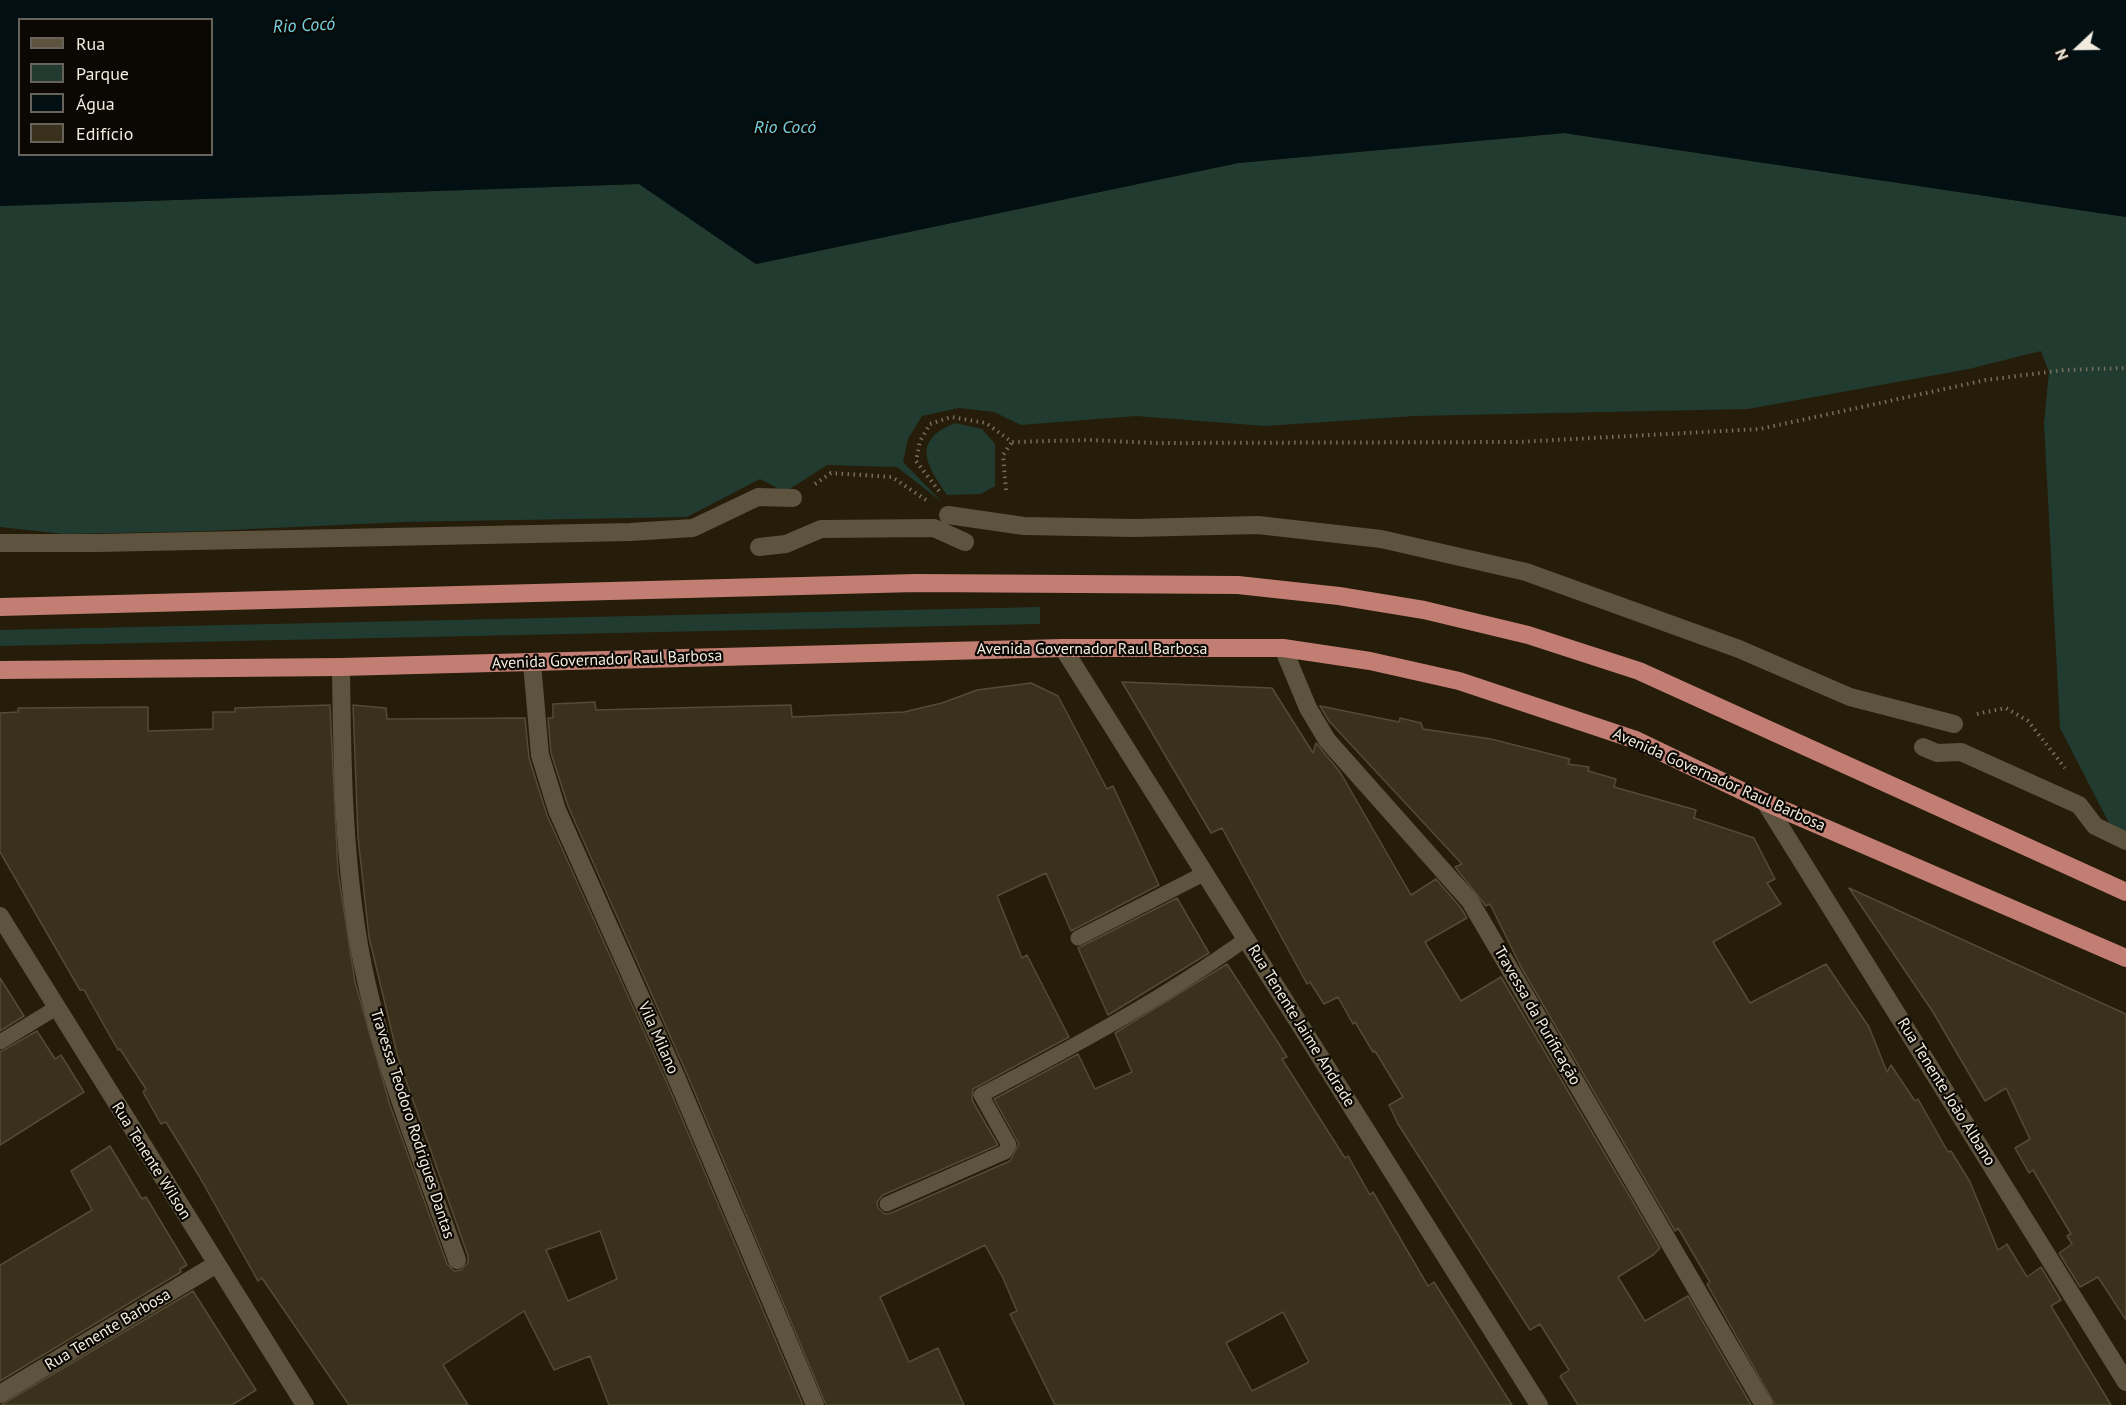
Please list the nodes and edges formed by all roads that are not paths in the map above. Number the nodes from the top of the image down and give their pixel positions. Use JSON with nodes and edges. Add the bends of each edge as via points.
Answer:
{"nodes":[{"id":1,"x":799,"y":494,"type":"road end"},
{"id":2,"x":948,"y":515,"type":"dead end"},
{"id":3,"x":965,"y":542,"type":"dead end"},
{"id":4,"x":0,"y":543,"type":"edge"},
{"id":5,"x":759,"y":547,"type":"dead end"},
{"id":6,"x":0,"y":607,"type":"edge"},
{"id":7,"x":1063,"y":648,"type":"junction"},
{"id":8,"x":1283,"y":648,"type":"junction"},
{"id":9,"x":532,"y":663,"type":"junction"},
{"id":10,"x":341,"y":667,"type":"junction"},
{"id":11,"x":0,"y":670,"type":"edge"},
{"id":12,"x":1954,"y":724,"type":"dead end"},
{"id":13,"x":1923,"y":747,"type":"dead end"},
{"id":14,"x":1765,"y":802,"type":"junction"},
{"id":15,"x":2126,"y":841,"type":"edge"},
{"id":16,"x":1205,"y":873,"type":"junction"},
{"id":17,"x":2126,"y":892,"type":"edge"},
{"id":18,"x":0,"y":916,"type":"edge"},
{"id":19,"x":1078,"y":938,"type":"dead end"},
{"id":20,"x":1246,"y":939,"type":"junction"},
{"id":21,"x":2126,"y":958,"type":"edge"},
{"id":22,"x":56,"y":1008,"type":"junction"},
{"id":23,"x":0,"y":1042,"type":"edge"},
{"id":24,"x":888,"y":1204,"type":"dead end"},
{"id":25,"x":457,"y":1260,"type":"dead end"},
{"id":26,"x":215,"y":1265,"type":"junction"},
{"id":27,"x":2126,"y":1382,"type":"edge"},
{"id":28,"x":0,"y":1394,"type":"edge"},
{"id":29,"x":305,"y":1405,"type":"edge"},
{"id":30,"x":815,"y":1405,"type":"edge"},
{"id":31,"x":1539,"y":1405,"type":"edge"},
{"id":32,"x":1764,"y":1405,"type":"edge"}],
"edges":[{"from":1,"to":4,"type":"street","via":[[758,497],[693,528],[630,532]]},
{"from":2,"to":12,"type":"street","via":[[1024,526],[1258,525],[1381,539],[1526,572],[1729,646],[1851,697]]},
{"from":3,"to":5,"type":"street","via":[[934,528],[821,529],[786,544]]},
{"from":6,"to":17,"type":"highway","via":[[927,583],[1238,585],[1339,596],[1424,610],[1528,635],[1639,671]]},
{"from":7,"to":8,"type":"highway","name":"Avenida Governador Raul Barbosa"},
{"from":7,"to":9,"type":"highway","name":"Avenida Governador Raul Barbosa"},
{"from":7,"to":16,"type":"street","name":"Rua Tenente Jaime Andrade"},
{"from":8,"to":14,"type":"highway","name":"Avenida Governador Raul Barbosa","via":[[1370,661],[1459,681],[1636,740]]},
{"from":8,"to":32,"type":"street","name":"Travessa da Purificação","via":[[1308,708],[1327,740],[1470,901]]},
{"from":9,"to":10,"type":"highway","name":"Avenida Governador Raul Barbosa"},
{"from":9,"to":30,"type":"street","name":"Vila Milano","via":[[540,756],[554,802]]},
{"from":10,"to":11,"type":"highway","name":"Avenida Governador Raul Barbosa"},
{"from":10,"to":25,"type":"street","name":"Travessa Teodoro Rodrigues Dantas","via":[[344,813],[358,939],[378,1032]]},
{"from":13,"to":15,"type":"street","via":[[1937,753],[1961,752],[2079,805],[2095,826]]},
{"from":14,"to":21,"type":"highway","name":"Avenida Governador Raul Barbosa"},
{"from":14,"to":27,"type":"street","name":"Rua Tenente João Albano"},
{"from":16,"to":19,"type":"lane"},
{"from":16,"to":20,"type":"street","name":"Rua Tenente Jaime Andrade"},
{"from":18,"to":22,"type":"street","name":"Rua Tenente Wilson"},
{"from":20,"to":24,"type":"lane","via":[[1182,984],[1105,1030],[981,1095],[1009,1145],[1005,1152]]},
{"from":20,"to":31,"type":"street","name":"Rua Tenente Jaime Andrade"},
{"from":22,"to":23,"type":"lane"},
{"from":22,"to":26,"type":"street","name":"Rua Tenente Wilson"},
{"from":26,"to":28,"type":"street","name":"Rua Tenente Barbosa"},
{"from":26,"to":29,"type":"street","name":"Rua Tenente Wilson"}]}
